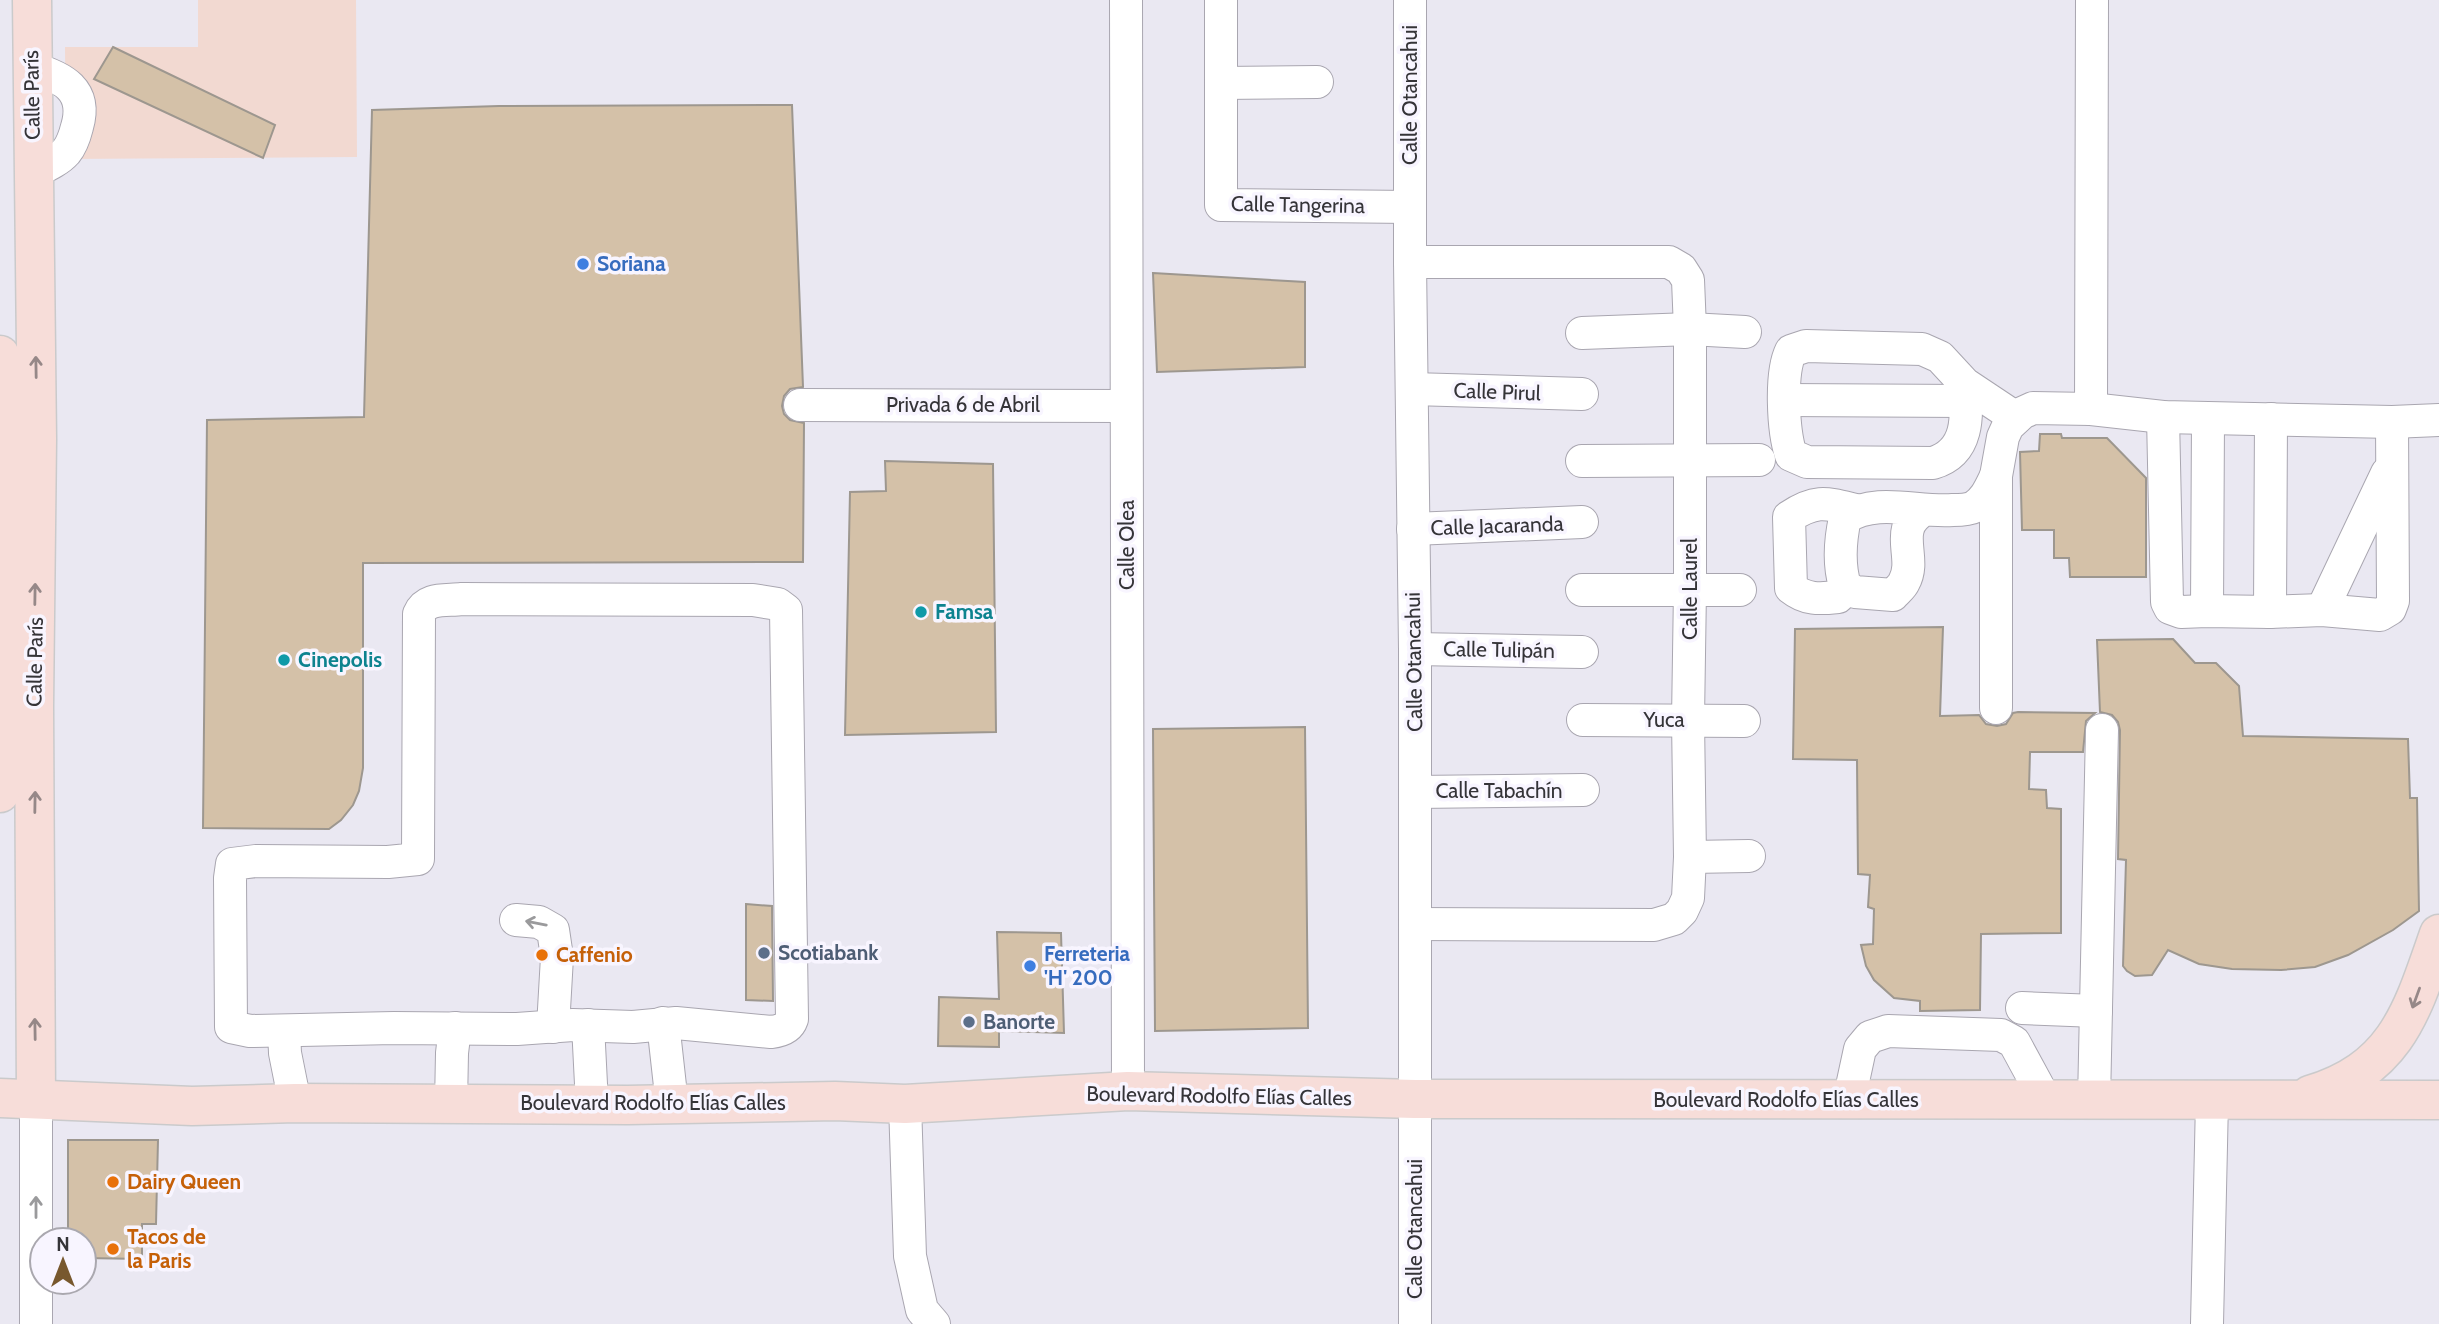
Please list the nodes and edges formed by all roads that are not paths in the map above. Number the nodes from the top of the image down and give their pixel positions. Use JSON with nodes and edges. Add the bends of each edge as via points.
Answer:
{"nodes":[{"id":1,"x":32,"y":0,"type":"edge"},
{"id":2,"x":1126,"y":0,"type":"edge"},
{"id":3,"x":1221,"y":0,"type":"edge"},
{"id":4,"x":1410,"y":0,"type":"edge"},
{"id":5,"x":2092,"y":0,"type":"edge"},
{"id":6,"x":1317,"y":82,"type":"dead end"},
{"id":7,"x":1221,"y":83,"type":"junction"},
{"id":8,"x":1410,"y":207,"type":"junction"},
{"id":9,"x":1410,"y":261,"type":"junction"},
{"id":10,"x":1689,"y":329,"type":"junction"},
{"id":11,"x":1582,"y":332,"type":"dead end"},
{"id":12,"x":1745,"y":332,"type":"dead end"},
{"id":13,"x":0,"y":355,"type":"edge"},
{"id":14,"x":1412,"y":390,"type":"junction"},
{"id":15,"x":1966,"y":392,"type":"junction"},
{"id":16,"x":1582,"y":394,"type":"dead end"},
{"id":17,"x":1786,"y":400,"type":"junction"},
{"id":18,"x":800,"y":405,"type":"dead end"},
{"id":19,"x":1126,"y":406,"type":"junction"},
{"id":20,"x":2091,"y":409,"type":"junction"},
{"id":21,"x":2163,"y":417,"type":"junction"},
{"id":22,"x":2016,"y":418,"type":"junction"},
{"id":23,"x":2207,"y":419,"type":"junction"},
{"id":24,"x":2272,"y":419,"type":"junction"},
{"id":25,"x":2439,"y":420,"type":"edge"},
{"id":26,"x":2392,"y":422,"type":"junction"},
{"id":27,"x":13,"y":441,"type":"edge"},
{"id":28,"x":1690,"y":459,"type":"junction"},
{"id":29,"x":1759,"y":460,"type":"dead end"},
{"id":30,"x":1582,"y":461,"type":"dead end"},
{"id":31,"x":2391,"y":466,"type":"junction"},
{"id":32,"x":1996,"y":476,"type":"junction"},
{"id":33,"x":1856,"y":510,"type":"junction"},
{"id":34,"x":1924,"y":510,"type":"junction"},
{"id":35,"x":1582,"y":522,"type":"dead end"},
{"id":36,"x":1413,"y":529,"type":"junction"},
{"id":37,"x":1845,"y":586,"type":"junction"},
{"id":38,"x":1690,"y":589,"type":"junction"},
{"id":39,"x":1582,"y":590,"type":"dead end"},
{"id":40,"x":1740,"y":590,"type":"dead end"},
{"id":41,"x":2322,"y":610,"type":"junction"},
{"id":42,"x":2207,"y":611,"type":"junction"},
{"id":43,"x":2270,"y":612,"type":"junction"},
{"id":44,"x":1415,"y":649,"type":"junction"},
{"id":45,"x":1582,"y":652,"type":"dead end"},
{"id":46,"x":1996,"y":708,"type":"dead end"},
{"id":47,"x":1583,"y":720,"type":"dead end"},
{"id":48,"x":1688,"y":720,"type":"junction"},
{"id":49,"x":1744,"y":721,"type":"dead end"},
{"id":50,"x":2102,"y":730,"type":"dead end"},
{"id":51,"x":1583,"y":790,"type":"dead end"},
{"id":52,"x":1415,"y":792,"type":"junction"},
{"id":53,"x":0,"y":793,"type":"edge"},
{"id":54,"x":1749,"y":856,"type":"dead end"},
{"id":55,"x":1690,"y":857,"type":"junction"},
{"id":56,"x":516,"y":920,"type":"dead end"},
{"id":57,"x":1416,"y":924,"type":"junction"},
{"id":58,"x":2439,"y":934,"type":"edge"},
{"id":59,"x":2022,"y":1007,"type":"dead end"},
{"id":60,"x":2096,"y":1011,"type":"junction"},
{"id":61,"x":663,"y":1023,"type":"junction"},
{"id":62,"x":588,"y":1026,"type":"junction"},
{"id":63,"x":553,"y":1027,"type":"junction"},
{"id":64,"x":455,"y":1028,"type":"junction"},
{"id":65,"x":284,"y":1031,"type":"junction"},
{"id":66,"x":1128,"y":1091,"type":"junction"},
{"id":67,"x":18,"y":1098,"type":"edge"},
{"id":68,"x":1415,"y":1099,"type":"junction"},
{"id":69,"x":1849,"y":1100,"type":"junction"},
{"id":70,"x":2439,"y":1100,"type":"edge"},
{"id":71,"x":2046,"y":1101,"type":"junction"},
{"id":72,"x":2094,"y":1101,"type":"junction"},
{"id":73,"x":2212,"y":1101,"type":"junction"},
{"id":74,"x":2292,"y":1101,"type":"junction"},
{"id":75,"x":295,"y":1103,"type":"junction"},
{"id":76,"x":451,"y":1104,"type":"junction"},
{"id":77,"x":592,"y":1104,"type":"junction"},
{"id":78,"x":672,"y":1104,"type":"junction"},
{"id":79,"x":905,"y":1104,"type":"junction"},
{"id":80,"x":36,"y":1324,"type":"edge"},
{"id":81,"x":934,"y":1324,"type":"edge"},
{"id":82,"x":1415,"y":1324,"type":"edge"},
{"id":83,"x":2207,"y":1324,"type":"edge"}],
"edges":[{"from":27,"to":1,"type":"main road","name":"Calle París","one_way":true,"via":[[34,172]]},
{"from":2,"to":19,"type":"street","name":"Calle Olea"},
{"from":3,"to":7,"type":"street","name":"Calle Tangerina"},
{"from":4,"to":8,"type":"street","name":"Calle Otancahui"},
{"from":5,"to":20,"type":"street"},
{"from":6,"to":7,"type":"street"},
{"from":7,"to":8,"type":"street","name":"Calle Tangerina","via":[[1221,205]]},
{"from":8,"to":9,"type":"street","name":"Calle Otancahui"},
{"from":9,"to":10,"type":"street","name":"Calle Laurel","via":[[1669,262],[1688,280]]},
{"from":9,"to":14,"type":"street","name":"Calle Otancahui"},
{"from":10,"to":11,"type":"street"},
{"from":10,"to":12,"type":"street"},
{"from":10,"to":28,"type":"street","name":"Calle Laurel"},
{"from":13,"to":27,"type":"main road","name":"Calle París"},
{"from":14,"to":16,"type":"street","name":"Calle Pirul"},
{"from":14,"to":36,"type":"street","name":"Calle Otancahui"},
{"from":15,"to":17,"type":"street"},
{"from":15,"to":17,"type":"street","via":[[1940,357],[1922,349],[1806,346],[1791,351],[1785,363]]},
{"from":15,"to":17,"type":"street","via":[[1966,427],[1946,459],[1933,463],[1807,461],[1791,455],[1786,440]]},
{"from":15,"to":22,"type":"street"},
{"from":18,"to":19,"type":"street","name":"Privada 6 de Abril"},
{"from":19,"to":66,"type":"street","name":"Calle Olea"},
{"from":20,"to":21,"type":"street"},
{"from":20,"to":22,"type":"street","via":[[2033,408]]},
{"from":21,"to":23,"type":"street"},
{"from":21,"to":42,"type":"street","via":[[2167,602],[2175,611]]},
{"from":22,"to":32,"type":"street","via":[[2003,437]]},
{"from":23,"to":24,"type":"street"},
{"from":23,"to":42,"type":"street"},
{"from":24,"to":26,"type":"street"},
{"from":24,"to":43,"type":"street"},
{"from":25,"to":26,"type":"street"},
{"from":26,"to":31,"type":"street"},
{"from":27,"to":53,"type":"main road","name":"Calle París"},
{"from":67,"to":27,"type":"main road","name":"Calle París","one_way":true,"via":[[34,706]]},
{"from":28,"to":29,"type":"street"},
{"from":28,"to":30,"type":"street"},
{"from":28,"to":38,"type":"street","name":"Calle Laurel"},
{"from":31,"to":41,"type":"street"},
{"from":31,"to":41,"type":"street","via":[[2390,609],[2380,615]]},
{"from":32,"to":34,"type":"street","via":[[1986,497],[1972,509]]},
{"from":32,"to":46,"type":"street"},
{"from":33,"to":34,"type":"street","via":[[1874,506]]},
{"from":33,"to":37,"type":"street","via":[[1845,518],[1840,538]]},
{"from":33,"to":37,"type":"street","via":[[1814,504],[1789,517],[1790,589],[1817,599],[1838,597]]},
{"from":34,"to":37,"type":"street","via":[[1908,526],[1908,569],[1904,583],[1893,595],[1855,592]]},
{"from":35,"to":36,"type":"street","name":"Calle Jacaranda"},
{"from":36,"to":44,"type":"street","name":"Calle Otancahui"},
{"from":38,"to":39,"type":"street"},
{"from":38,"to":40,"type":"street"},
{"from":38,"to":48,"type":"street","name":"Calle Laurel"},
{"from":41,"to":43,"type":"street"},
{"from":42,"to":43,"type":"street"},
{"from":44,"to":45,"type":"street","name":"Calle Tulipán"},
{"from":44,"to":52,"type":"street","name":"Calle Otancahui"},
{"from":47,"to":48,"type":"street","name":"Yuca"},
{"from":48,"to":49,"type":"street","name":"Yuca"},
{"from":48,"to":55,"type":"street","name":"Calle Laurel"},
{"from":50,"to":60,"type":"street"},
{"from":51,"to":52,"type":"street","name":"Calle Tabachín"},
{"from":52,"to":57,"type":"street","name":"Calle Otancahui"},
{"from":54,"to":55,"type":"street"},
{"from":55,"to":57,"type":"street","name":"Calle Laurel","via":[[1688,898],[1682,911],[1674,919],[1654,925]]},
{"from":63,"to":56,"type":"street","one_way":true,"via":[[557,957],[553,929]]},
{"from":57,"to":68,"type":"street","name":"Calle Otancahui"},
{"from":58,"to":74,"type":"main road","one_way":true,"via":[[2409,1015],[2383,1053],[2330,1089]]},
{"from":59,"to":60,"type":"street"},
{"from":60,"to":72,"type":"street"},
{"from":61,"to":62,"type":"street"},
{"from":61,"to":65,"type":"street","via":[[771,1032],[780,1031],[792,1019],[788,621],[784,607],[768,601],[462,599],[423,606],[419,614],[418,859],[256,861],[231,866],[231,1027]]},
{"from":61,"to":78,"type":"street"},
{"from":62,"to":63,"type":"street"},
{"from":62,"to":77,"type":"street"},
{"from":63,"to":64,"type":"street"},
{"from":64,"to":65,"type":"street"},
{"from":64,"to":76,"type":"street"},
{"from":65,"to":75,"type":"street"},
{"from":66,"to":68,"type":"main road","name":"Boulevard Rodolfo Elías Calles"},
{"from":66,"to":79,"type":"main road","name":"Boulevard Rodolfo Elías Calles"},
{"from":67,"to":75,"type":"main road","name":"Boulevard Rodolfo Elías Calles","via":[[192,1106]]},
{"from":80,"to":67,"type":"street","name":"Calle París","one_way":true},
{"from":68,"to":69,"type":"main road","name":"Boulevard Rodolfo Elías Calles"},
{"from":68,"to":82,"type":"street","name":"Calle Otancahui"},
{"from":69,"to":71,"type":"main road","name":"Boulevard Rodolfo Elías Calles"},
{"from":69,"to":71,"type":"street","via":[[1860,1049],[1870,1037],[1888,1031],[2001,1035],[2014,1042]]},
{"from":70,"to":74,"type":"main road","name":"Boulevard Rodolfo Elías Calles"},
{"from":71,"to":72,"type":"main road","name":"Boulevard Rodolfo Elías Calles"},
{"from":72,"to":73,"type":"main road","name":"Boulevard Rodolfo Elías Calles"},
{"from":73,"to":74,"type":"main road","name":"Boulevard Rodolfo Elías Calles"},
{"from":73,"to":83,"type":"street"},
{"from":75,"to":76,"type":"main road","name":"Boulevard Rodolfo Elías Calles"},
{"from":76,"to":77,"type":"main road","name":"Boulevard Rodolfo Elías Calles"},
{"from":77,"to":78,"type":"main road","name":"Boulevard Rodolfo Elías Calles"},
{"from":78,"to":79,"type":"main road","name":"Boulevard Rodolfo Elías Calles"},
{"from":79,"to":81,"type":"street","via":[[910,1256],[922,1310]]}]}
